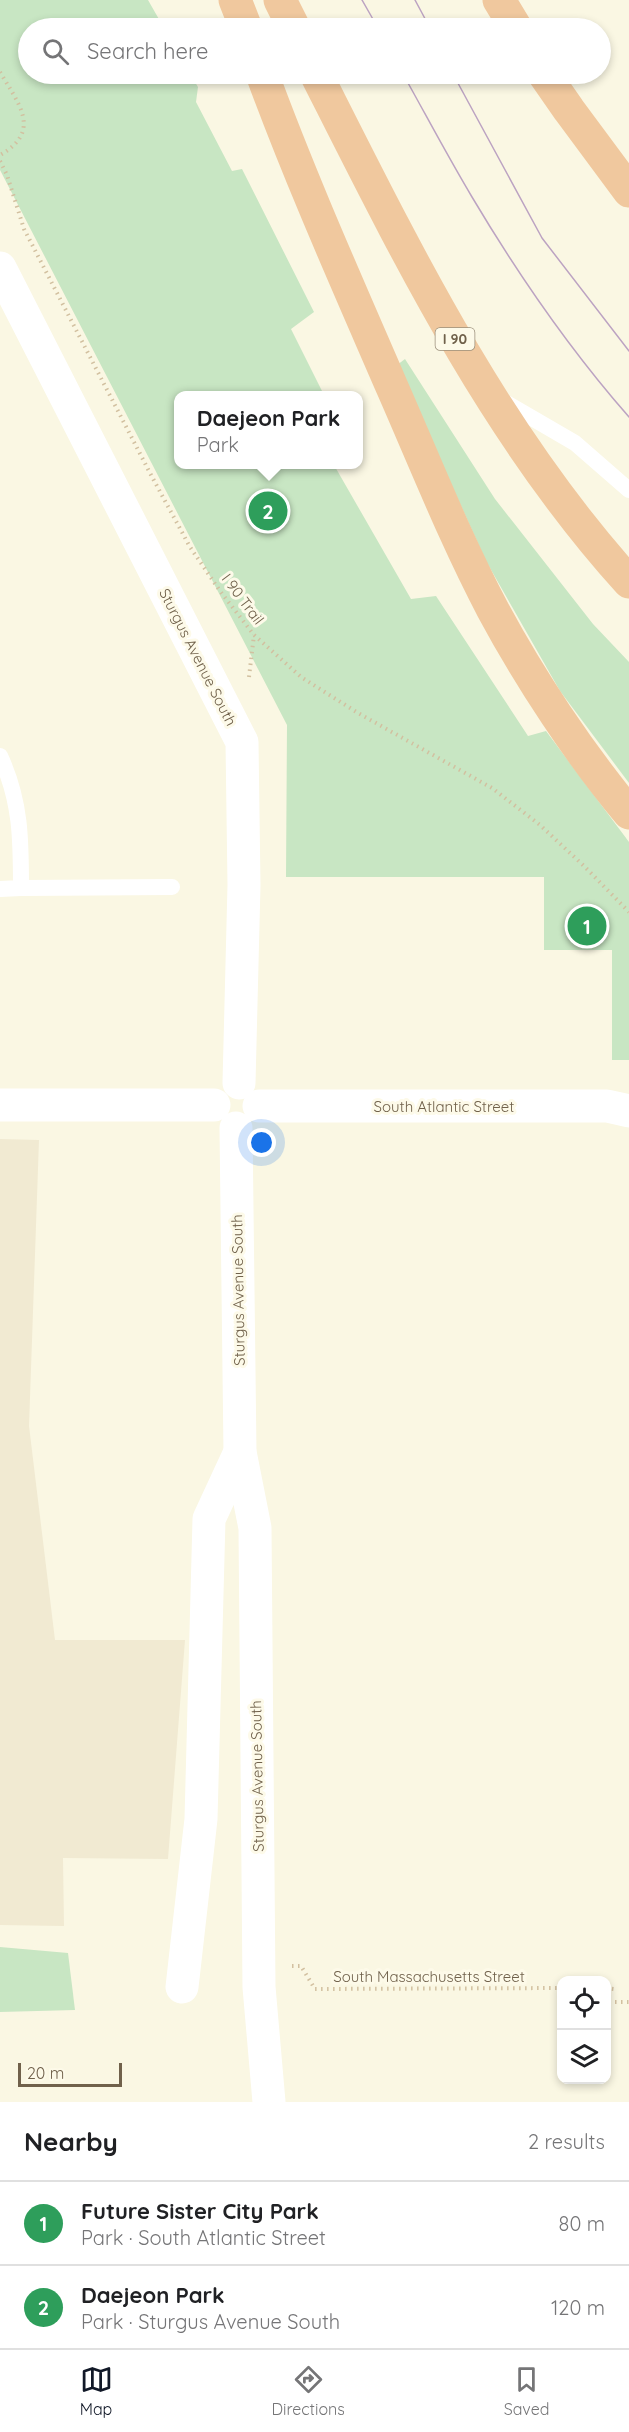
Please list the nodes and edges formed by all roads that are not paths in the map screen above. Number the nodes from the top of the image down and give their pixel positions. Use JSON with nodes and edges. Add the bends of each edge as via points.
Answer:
{"nodes":[{"id":1,"x":235,"y":0,"type":"edge"},
{"id":2,"x":280,"y":0,"type":"edge"},
{"id":3,"x":499,"y":0,"type":"edge"},
{"id":4,"x":242,"y":18,"type":"edge"},
{"id":5,"x":289,"y":18,"type":"edge"},
{"id":6,"x":510,"y":18,"type":"edge"},
{"id":7,"x":266,"y":84,"type":"edge"},
{"id":8,"x":321,"y":84,"type":"edge"},
{"id":9,"x":551,"y":84,"type":"edge"},
{"id":10,"x":629,"y":191,"type":"edge"},
{"id":11,"x":0,"y":268,"type":"edge"},
{"id":12,"x":487,"y":393,"type":"junction"},
{"id":13,"x":629,"y":490,"type":"edge"},
{"id":14,"x":629,"y":582,"type":"edge"},
{"id":15,"x":0,"y":756,"type":"edge"},
{"id":16,"x":629,"y":813,"type":"edge"},
{"id":17,"x":172,"y":887,"type":"dead end"},
{"id":18,"x":21,"y":888,"type":"junction"},
{"id":19,"x":0,"y":889,"type":"edge"},
{"id":20,"x":249,"y":1094,"type":"junction"},
{"id":21,"x":0,"y":1105,"type":"edge"},
{"id":22,"x":629,"y":1111,"type":"edge"},
{"id":23,"x":225,"y":1117,"type":"junction"},
{"id":24,"x":240,"y":1452,"type":"junction"},
{"id":25,"x":182,"y":1987,"type":"dead end"},
{"id":26,"x":269,"y":2102,"type":"edge"}],
"edges":[{"from":1,"to":4,"type":"highway"},
{"from":2,"to":5,"type":"highway"},
{"from":3,"to":6,"type":"highway"},
{"from":7,"to":16,"type":"highway","via":[[448,517],[494,610],[549,703]]},
{"from":8,"to":12,"type":"highway","number":"I 90","via":[[412,262]]},
{"from":9,"to":10,"type":"highway"},
{"from":11,"to":20,"type":"street","name":"Sturgus Avenue South","via":[[242,742]]},
{"from":12,"to":13,"type":"lane","via":[[575,443]]},
{"from":12,"to":14,"type":"highway","number":"I 90","via":[[574,515]]},
{"from":15,"to":18,"type":"lane","via":[[19,809]]},
{"from":17,"to":18,"type":"lane"},
{"from":18,"to":19,"type":"lane"},
{"from":20,"to":22,"type":"street","name":"South Atlantic Street","via":[[607,1106]]},
{"from":20,"to":23,"type":"street","via":[[256,1118],[251,1123]]},
{"from":21,"to":23,"type":"street"},
{"from":23,"to":24,"type":"street","name":"Sturgus Avenue South"},
{"from":24,"to":25,"type":"street","name":"Sturgus Avenue South","via":[[209,1519],[201,1819]]},
{"from":24,"to":26,"type":"street","name":"Sturgus Avenue South","via":[[255,1528],[259,1987]]}]}
